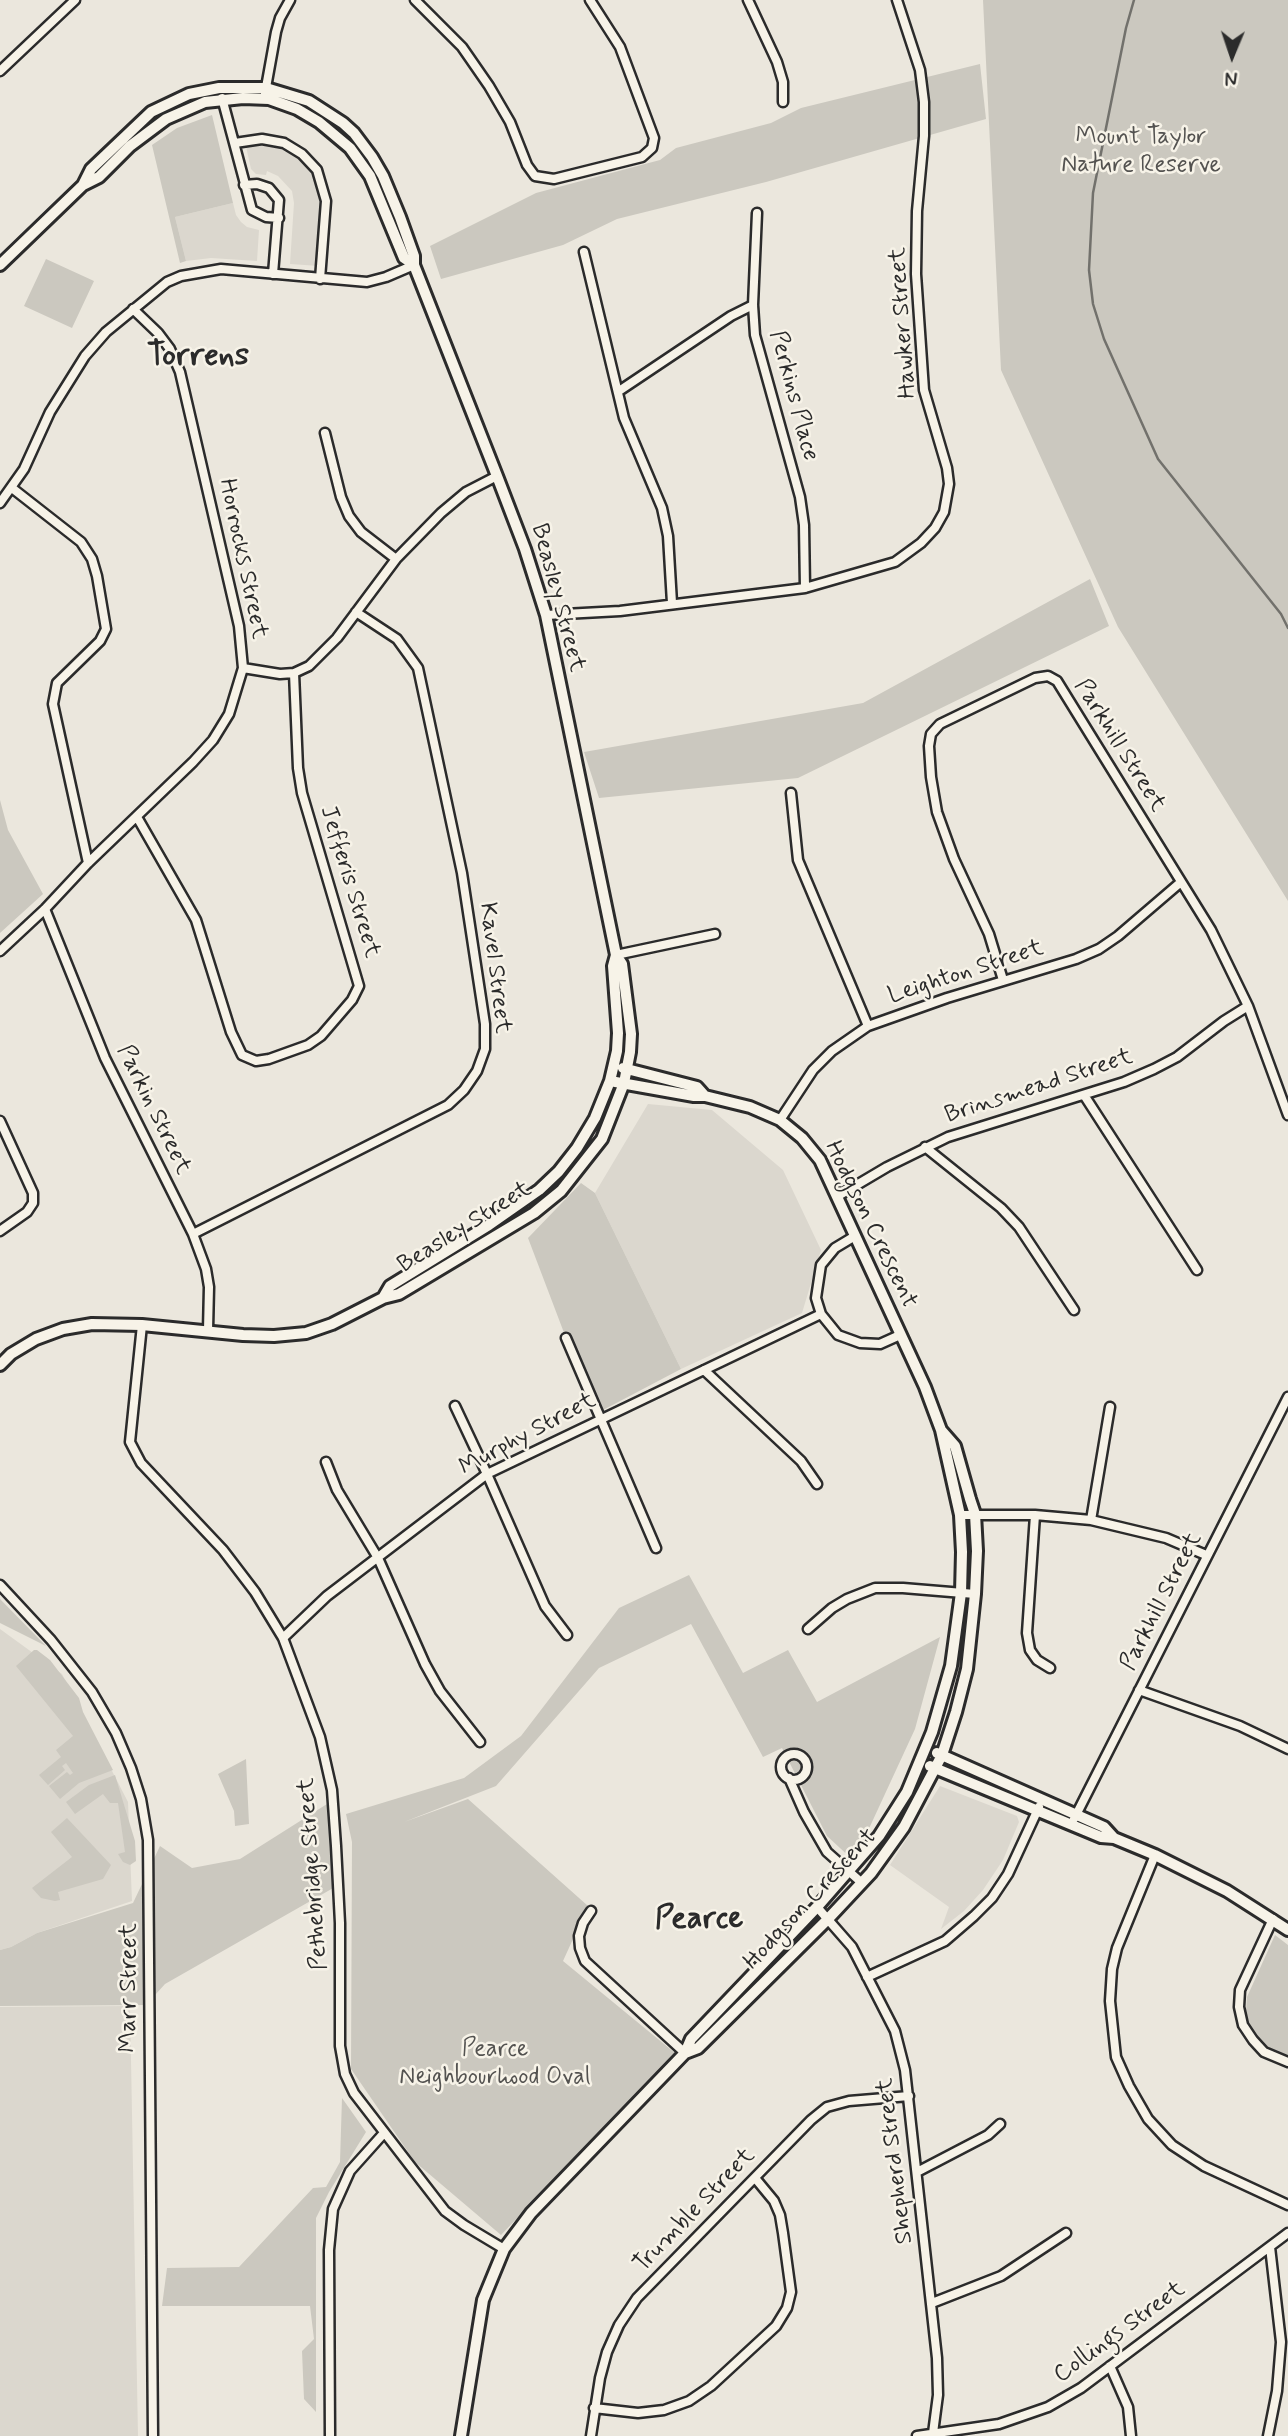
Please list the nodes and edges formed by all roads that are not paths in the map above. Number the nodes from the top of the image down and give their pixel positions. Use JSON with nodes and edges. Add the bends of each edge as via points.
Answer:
{"nodes":[{"id":1,"x":290,"y":0,"type":"edge"},
{"id":2,"x":415,"y":0,"type":"edge"},
{"id":3,"x":590,"y":0,"type":"edge"},
{"id":4,"x":748,"y":0,"type":"edge"},
{"id":5,"x":897,"y":0,"type":"edge"},
{"id":6,"x":73,"y":1,"type":"edge"},
{"id":7,"x":0,"y":71,"type":"edge"},
{"id":8,"x":265,"y":93,"type":"junction"},
{"id":9,"x":221,"y":94,"type":"junction"},
{"id":10,"x":783,"y":102,"type":"dead end"},
{"id":11,"x":235,"y":143,"type":"junction"},
{"id":12,"x":244,"y":185,"type":"junction"},
{"id":13,"x":757,"y":212,"type":"dead end"},
{"id":14,"x":279,"y":218,"type":"junction"},
{"id":15,"x":584,"y":252,"type":"dead end"},
{"id":16,"x":0,"y":265,"type":"edge"},
{"id":17,"x":414,"y":265,"type":"junction"},
{"id":18,"x":273,"y":274,"type":"junction"},
{"id":19,"x":320,"y":279,"type":"junction"},
{"id":20,"x":753,"y":305,"type":"junction"},
{"id":21,"x":133,"y":309,"type":"junction"},
{"id":22,"x":619,"y":391,"type":"junction"},
{"id":23,"x":325,"y":433,"type":"dead end"},
{"id":24,"x":497,"y":475,"type":"junction"},
{"id":25,"x":12,"y":488,"type":"junction"},
{"id":26,"x":0,"y":503,"type":"edge"},
{"id":27,"x":396,"y":559,"type":"junction"},
{"id":28,"x":805,"y":588,"type":"junction"},
{"id":29,"x":672,"y":603,"type":"junction"},
{"id":30,"x":356,"y":612,"type":"junction"},
{"id":31,"x":546,"y":615,"type":"junction"},
{"id":32,"x":243,"y":668,"type":"junction"},
{"id":33,"x":294,"y":673,"type":"junction"},
{"id":34,"x":791,"y":793,"type":"dead end"},
{"id":35,"x":137,"y":817,"type":"junction"},
{"id":36,"x":88,"y":863,"type":"junction"},
{"id":37,"x":1181,"y":882,"type":"junction"},
{"id":38,"x":45,"y":909,"type":"junction"},
{"id":39,"x":715,"y":934,"type":"dead end"},
{"id":40,"x":0,"y":951,"type":"edge"},
{"id":41,"x":616,"y":955,"type":"junction"},
{"id":42,"x":1003,"y":980,"type":"junction"},
{"id":43,"x":1248,"y":1006,"type":"junction"},
{"id":44,"x":868,"y":1026,"type":"junction"},
{"id":45,"x":613,"y":1066,"type":"junction"},
{"id":46,"x":626,"y":1069,"type":"junction"},
{"id":47,"x":610,"y":1081,"type":"junction"},
{"id":48,"x":624,"y":1083,"type":"junction"},
{"id":49,"x":705,"y":1096,"type":"junction"},
{"id":50,"x":1083,"y":1096,"type":"junction"},
{"id":51,"x":1288,"y":1115,"type":"edge"},
{"id":52,"x":780,"y":1120,"type":"junction"},
{"id":53,"x":0,"y":1121,"type":"edge"},
{"id":54,"x":925,"y":1147,"type":"junction"},
{"id":55,"x":838,"y":1196,"type":"junction"},
{"id":56,"x":0,"y":1231,"type":"edge"},
{"id":57,"x":192,"y":1234,"type":"junction"},
{"id":58,"x":855,"y":1236,"type":"junction"},
{"id":59,"x":1197,"y":1270,"type":"dead end"},
{"id":60,"x":383,"y":1298,"type":"junction"},
{"id":61,"x":1074,"y":1310,"type":"dead end"},
{"id":62,"x":821,"y":1314,"type":"junction"},
{"id":63,"x":142,"y":1325,"type":"junction"},
{"id":64,"x":208,"y":1330,"type":"junction"},
{"id":65,"x":900,"y":1335,"type":"junction"},
{"id":66,"x":566,"y":1338,"type":"dead end"},
{"id":67,"x":0,"y":1365,"type":"edge"},
{"id":68,"x":704,"y":1370,"type":"junction"},
{"id":69,"x":1288,"y":1396,"type":"edge"},
{"id":70,"x":455,"y":1406,"type":"dead end"},
{"id":71,"x":1110,"y":1407,"type":"dead end"},
{"id":72,"x":601,"y":1418,"type":"junction"},
{"id":73,"x":941,"y":1430,"type":"junction"},
{"id":74,"x":326,"y":1462,"type":"dead end"},
{"id":75,"x":487,"y":1474,"type":"junction"},
{"id":76,"x":817,"y":1484,"type":"dead end"},
{"id":77,"x":975,"y":1514,"type":"junction"},
{"id":78,"x":960,"y":1515,"type":"junction"},
{"id":79,"x":1035,"y":1515,"type":"junction"},
{"id":80,"x":1091,"y":1520,"type":"junction"},
{"id":81,"x":656,"y":1548,"type":"dead end"},
{"id":82,"x":1206,"y":1555,"type":"junction"},
{"id":83,"x":378,"y":1558,"type":"junction"},
{"id":84,"x":0,"y":1586,"type":"edge"},
{"id":85,"x":961,"y":1593,"type":"junction"},
{"id":86,"x":975,"y":1594,"type":"junction"},
{"id":87,"x":808,"y":1629,"type":"dead end"},
{"id":88,"x":567,"y":1635,"type":"dead end"},
{"id":89,"x":283,"y":1638,"type":"junction"},
{"id":90,"x":1050,"y":1668,"type":"dead end"},
{"id":91,"x":1139,"y":1690,"type":"junction"},
{"id":92,"x":480,"y":1742,"type":"dead end"},
{"id":93,"x":1287,"y":1744,"type":"edge"},
{"id":94,"x":926,"y":1749,"type":"junction"},
{"id":95,"x":942,"y":1755,"type":"junction"},
{"id":96,"x":921,"y":1762,"type":"junction"},
{"id":97,"x":936,"y":1768,"type":"junction"},
{"id":98,"x":789,"y":1778,"type":"dead end"},
{"id":99,"x":1040,"y":1805,"type":"junction"},
{"id":100,"x":1074,"y":1820,"type":"junction"},
{"id":101,"x":1155,"y":1855,"type":"junction"},
{"id":102,"x":849,"y":1872,"type":"junction"},
{"id":103,"x":862,"y":1882,"type":"junction"},
{"id":104,"x":817,"y":1907,"type":"junction"},
{"id":105,"x":591,"y":1911,"type":"dead end"},
{"id":106,"x":828,"y":1919,"type":"junction"},
{"id":107,"x":1273,"y":1919,"type":"junction"},
{"id":108,"x":1288,"y":1930,"type":"edge"},
{"id":109,"x":867,"y":1978,"type":"junction"},
{"id":110,"x":685,"y":2053,"type":"junction"},
{"id":111,"x":1288,"y":2062,"type":"edge"},
{"id":112,"x":908,"y":2096,"type":"junction"},
{"id":113,"x":1000,"y":2124,"type":"dead end"},
{"id":114,"x":384,"y":2133,"type":"junction"},
{"id":115,"x":917,"y":2172,"type":"junction"},
{"id":116,"x":755,"y":2178,"type":"junction"},
{"id":117,"x":1288,"y":2205,"type":"edge"},
{"id":118,"x":1066,"y":2233,"type":"dead end"},
{"id":119,"x":1288,"y":2233,"type":"edge"},
{"id":120,"x":1270,"y":2246,"type":"junction"},
{"id":121,"x":504,"y":2249,"type":"junction"},
{"id":122,"x":932,"y":2304,"type":"junction"},
{"id":123,"x":1110,"y":2366,"type":"junction"},
{"id":124,"x":594,"y":2408,"type":"junction"},
{"id":125,"x":975,"y":2432,"type":"edge"},
{"id":126,"x":933,"y":2433,"type":"junction"},
{"id":127,"x":153,"y":2436,"type":"edge"},
{"id":128,"x":330,"y":2436,"type":"edge"},
{"id":129,"x":461,"y":2436,"type":"edge"},
{"id":130,"x":591,"y":2436,"type":"edge"},
{"id":131,"x":917,"y":2436,"type":"edge"},
{"id":132,"x":1131,"y":2436,"type":"edge"},
{"id":133,"x":1268,"y":2436,"type":"edge"}],
"edges":[{"from":1,"to":8,"type":"street","via":[[279,18]]},
{"from":2,"to":3,"type":"street","via":[[462,47],[489,86],[535,176],[554,179],[642,156],[652,148],[654,138],[620,47]]},
{"from":4,"to":10,"type":"street","via":[[777,62]]},
{"from":5,"to":28,"type":"street","name":"Hawker Street","via":[[920,70],[924,102],[917,288],[924,390],[947,468],[947,500],[935,528],[906,556]]},
{"from":6,"to":7,"type":"street"},
{"from":8,"to":9,"type":"street","name":"Beasley Street"},
{"from":8,"to":17,"type":"street","name":"Beasley Street","via":[[309,102],[343,123],[362,142],[383,176]]},
{"from":9,"to":11,"type":"street"},
{"from":9,"to":16,"type":"street","name":"Beasley Street","via":[[190,94],[151,112]]},
{"from":11,"to":12,"type":"street"},
{"from":11,"to":19,"type":"street","via":[[262,139],[284,143],[317,170],[326,201]]},
{"from":12,"to":14,"type":"street","via":[[252,210],[266,218]]},
{"from":12,"to":14,"type":"street","via":[[272,190],[279,200]]},
{"from":13,"to":20,"type":"street","name":"Perkins Place"},
{"from":14,"to":18,"type":"street"},
{"from":15,"to":22,"type":"street"},
{"from":17,"to":19,"type":"street","via":[[367,282]]},
{"from":17,"to":24,"type":"street","name":"Beasley Street"},
{"from":18,"to":19,"type":"street"},
{"from":18,"to":21,"type":"street","via":[[221,269],[181,276]]},
{"from":20,"to":22,"type":"street"},
{"from":20,"to":28,"type":"street","name":"Perkins Place","via":[[755,335],[800,497]]},
{"from":21,"to":25,"type":"street","via":[[85,356],[50,412]]},
{"from":21,"to":32,"type":"street","name":"Horrocks Street","via":[[170,349],[180,372],[239,626]]},
{"from":22,"to":29,"type":"street","via":[[624,418],[662,508]]},
{"from":23,"to":27,"type":"street","via":[[349,516]]},
{"from":24,"to":27,"type":"street","via":[[466,492]]},
{"from":24,"to":31,"type":"street","name":"Beasley Street"},
{"from":25,"to":26,"type":"street"},
{"from":25,"to":36,"type":"street","via":[[81,542],[97,576],[106,629],[100,641],[57,684],[53,704]]},
{"from":27,"to":30,"type":"street"},
{"from":28,"to":29,"type":"street","name":"Hawker Street"},
{"from":29,"to":31,"type":"street","name":"Hawker Street"},
{"from":30,"to":33,"type":"street","via":[[322,655]]},
{"from":30,"to":57,"type":"street","name":"Kavel Street","via":[[397,639],[418,668],[462,873],[485,1049],[477,1071],[448,1105]]},
{"from":31,"to":41,"type":"street","name":"Beasley Street"},
{"from":32,"to":33,"type":"street"},
{"from":32,"to":35,"type":"street","name":"Horrocks Street","via":[[229,714],[213,740]]},
{"from":33,"to":35,"type":"street","name":"Jefferis Street","via":[[302,793],[359,986],[321,1036],[269,1059],[256,1061],[242,1055],[196,919]]},
{"from":34,"to":44,"type":"street","via":[[798,860]]},
{"from":35,"to":36,"type":"street","name":"Horrocks Street"},
{"from":36,"to":38,"type":"street","name":"Horrocks Street"},
{"from":37,"to":42,"type":"street","name":"Leighton Street","via":[[1099,949]]},
{"from":37,"to":42,"type":"street","name":"Parkhill Street","via":[[1057,681],[1048,676],[1035,678],[940,724],[931,734],[929,746],[937,811],[989,934]]},
{"from":37,"to":43,"type":"street","name":"Parkhill Street","via":[[1212,930]]},
{"from":38,"to":40,"type":"street","name":"Horrocks Street"},
{"from":38,"to":57,"type":"street","name":"Parkin Street","via":[[106,1058]]},
{"from":39,"to":41,"type":"street"},
{"from":41,"to":45,"type":"street","name":"Beasley Street","via":[[612,967],[618,1033]]},
{"from":41,"to":46,"type":"street","name":"Beasley Street","via":[[622,964],[631,1034]]},
{"from":42,"to":44,"type":"street","name":"Leighton Street"},
{"from":43,"to":50,"type":"street","name":"Brinsmead Street","via":[[1166,1063]]},
{"from":43,"to":51,"type":"street","name":"Parkhill Street"},
{"from":44,"to":52,"type":"street","name":"Leighton Street","via":[[813,1070]]},
{"from":45,"to":46,"type":"street","name":"Hodgson Crescent"},
{"from":45,"to":47,"type":"street","name":"Beasley Street"},
{"from":46,"to":48,"type":"street","name":"Beasley Street"},
{"from":46,"to":49,"type":"street","name":"Hodgson Crescent","via":[[697,1087]]},
{"from":47,"to":48,"type":"street","name":"Hodgson Crescent"},
{"from":47,"to":60,"type":"street","name":"Beasley Street","via":[[595,1118],[559,1171],[489,1225],[390,1286]]},
{"from":48,"to":49,"type":"street","name":"Hodgson Crescent"},
{"from":48,"to":60,"type":"street","name":"Beasley Street","via":[[602,1139],[562,1191],[512,1227],[399,1294]]},
{"from":49,"to":52,"type":"street","name":"Hodgson Crescent"},
{"from":50,"to":54,"type":"street","name":"Brinsmead Street"},
{"from":50,"to":59,"type":"street"},
{"from":52,"to":55,"type":"street","name":"Hodgson Crescent","via":[[820,1160]]},
{"from":53,"to":56,"type":"street","via":[[33,1193],[27,1212]]},
{"from":54,"to":55,"type":"street","name":"Brinsmead Street"},
{"from":54,"to":61,"type":"street","via":[[1019,1227]]},
{"from":55,"to":58,"type":"street","name":"Hodgson Crescent"},
{"from":57,"to":64,"type":"street","name":"Parkin Street","via":[[207,1278]]},
{"from":58,"to":62,"type":"street","via":[[835,1248],[821,1265],[816,1298]]},
{"from":58,"to":65,"type":"street","name":"Hodgson Crescent"},
{"from":60,"to":64,"type":"street","name":"Beasley Street","via":[[306,1333],[274,1336]]},
{"from":62,"to":65,"type":"street","via":[[838,1335],[860,1343],[880,1344]]},
{"from":62,"to":68,"type":"street","name":"Murphy Street"},
{"from":63,"to":64,"type":"street","name":"Beasley Street"},
{"from":63,"to":67,"type":"street","name":"Beasley Street","via":[[92,1324],[63,1329],[36,1339]]},
{"from":63,"to":89,"type":"street","name":"Pethebridge Street","via":[[130,1442],[141,1463],[223,1550]]},
{"from":65,"to":73,"type":"street","name":"Hodgson Crescent"},
{"from":66,"to":72,"type":"street"},
{"from":68,"to":72,"type":"street","name":"Murphy Street"},
{"from":68,"to":76,"type":"street","via":[[801,1461]]},
{"from":69,"to":82,"type":"street","name":"Parkhill Street"},
{"from":70,"to":75,"type":"street"},
{"from":71,"to":80,"type":"street"},
{"from":72,"to":75,"type":"street","name":"Murphy Street"},
{"from":72,"to":81,"type":"street"},
{"from":73,"to":77,"type":"street","name":"Hodgson Crescent","via":[[954,1446]]},
{"from":73,"to":78,"type":"street","name":"Hodgson Crescent"},
{"from":74,"to":83,"type":"street","via":[[337,1490]]},
{"from":75,"to":83,"type":"street","name":"Murphy Street"},
{"from":75,"to":88,"type":"street","via":[[545,1606]]},
{"from":77,"to":78,"type":"street"},
{"from":77,"to":79,"type":"street"},
{"from":77,"to":86,"type":"street","name":"Hodgson Crescent"},
{"from":78,"to":85,"type":"street","name":"Hodgson Crescent"},
{"from":79,"to":80,"type":"street"},
{"from":79,"to":90,"type":"street","via":[[1027,1633],[1030,1650]]},
{"from":80,"to":82,"type":"street","via":[[1166,1538]]},
{"from":82,"to":91,"type":"street","name":"Parkhill Street"},
{"from":83,"to":89,"type":"street","name":"Murphy Street","via":[[327,1595]]},
{"from":83,"to":92,"type":"street","via":[[425,1664]]},
{"from":84,"to":127,"type":"street","name":"Marr Street","via":[[92,1692],[116,1733],[141,1799],[148,1840]]},
{"from":85,"to":86,"type":"street"},
{"from":85,"to":87,"type":"street","via":[[875,1588],[847,1598]]},
{"from":85,"to":94,"type":"street","name":"Hodgson Crescent","via":[[951,1666]]},
{"from":86,"to":95,"type":"street","name":"Hodgson Crescent","via":[[967,1669]]},
{"from":89,"to":114,"type":"street","name":"Pethebridge Street","via":[[320,1737],[331,1790],[340,1923],[340,2046],[345,2074]]},
{"from":91,"to":93,"type":"street"},
{"from":91,"to":100,"type":"street","name":"Parkhill Street"},
{"from":94,"to":95,"type":"street"},
{"from":94,"to":96,"type":"street","name":"Hodgson Crescent"},
{"from":95,"to":97,"type":"street","name":"Hodgson Crescent"},
{"from":95,"to":99,"type":"street"},
{"from":96,"to":97,"type":"street"},
{"from":96,"to":102,"type":"street","name":"Hodgson Crescent","via":[[892,1818]]},
{"from":97,"to":99,"type":"street"},
{"from":97,"to":103,"type":"street","name":"Hodgson Crescent","via":[[887,1854]]},
{"from":98,"to":102,"type":"street","via":[[827,1852]]},
{"from":99,"to":100,"type":"street"},
{"from":99,"to":109,"type":"street","via":[[1008,1874],[974,1916],[945,1941]]},
{"from":100,"to":101,"type":"street","via":[[1101,1837]]},
{"from":101,"to":107,"type":"street"},
{"from":101,"to":117,"type":"street","via":[[1112,1969],[1116,2057],[1148,2119],[1172,2145],[1204,2166]]},
{"from":102,"to":103,"type":"street"},
{"from":102,"to":104,"type":"street","name":"Hodgson Crescent"},
{"from":103,"to":106,"type":"street","name":"Hodgson Crescent"},
{"from":104,"to":106,"type":"street","name":"Shepherd Street"},
{"from":104,"to":110,"type":"street","name":"Hodgson Crescent","via":[[691,2039]]},
{"from":105,"to":110,"type":"street","via":[[579,1936],[585,1961]]},
{"from":106,"to":109,"type":"street","name":"Shepherd Street","via":[[852,1947]]},
{"from":106,"to":110,"type":"street","name":"Hodgson Crescent","via":[[698,2048]]},
{"from":107,"to":108,"type":"street"},
{"from":107,"to":111,"type":"street","via":[[1240,1990],[1239,2007],[1253,2040],[1265,2052]]},
{"from":109,"to":112,"type":"street","name":"Shepherd Street","via":[[895,2031]]},
{"from":110,"to":121,"type":"street","name":"Hodgson Crescent","via":[[531,2213]]},
{"from":112,"to":115,"type":"street","name":"Shepherd Street"},
{"from":112,"to":116,"type":"street","name":"Trumble Street","via":[[827,2107]]},
{"from":113,"to":115,"type":"street","via":[[988,2135]]},
{"from":114,"to":121,"type":"street","name":"Pethebridge Street","via":[[445,2211]]},
{"from":114,"to":128,"type":"street","via":[[350,2171],[333,2209]]},
{"from":115,"to":122,"type":"street","name":"Shepherd Street"},
{"from":116,"to":124,"type":"street","name":"Trumble Street","via":[[637,2298],[607,2352]]},
{"from":116,"to":124,"type":"street","via":[[774,2201],[783,2233],[791,2292],[776,2326],[689,2401],[638,2413]]},
{"from":118,"to":122,"type":"street","via":[[1001,2276]]},
{"from":119,"to":120,"type":"street","name":"Collings Street"},
{"from":120,"to":123,"type":"street","name":"Collings Street"},
{"from":120,"to":133,"type":"street","via":[[1281,2342]]},
{"from":121,"to":129,"type":"street","name":"Hodgson Crescent","via":[[483,2300]]},
{"from":122,"to":126,"type":"street","name":"Shepherd Street","via":[[938,2396]]},
{"from":123,"to":125,"type":"street","name":"Collings Street","via":[[1048,2407]]},
{"from":123,"to":132,"type":"street","via":[[1128,2407]]},
{"from":124,"to":130,"type":"street","name":"Trumble Street"},
{"from":125,"to":126,"type":"street","name":"Collings Street"},
{"from":126,"to":131,"type":"street","name":"Collings Street"}]}
